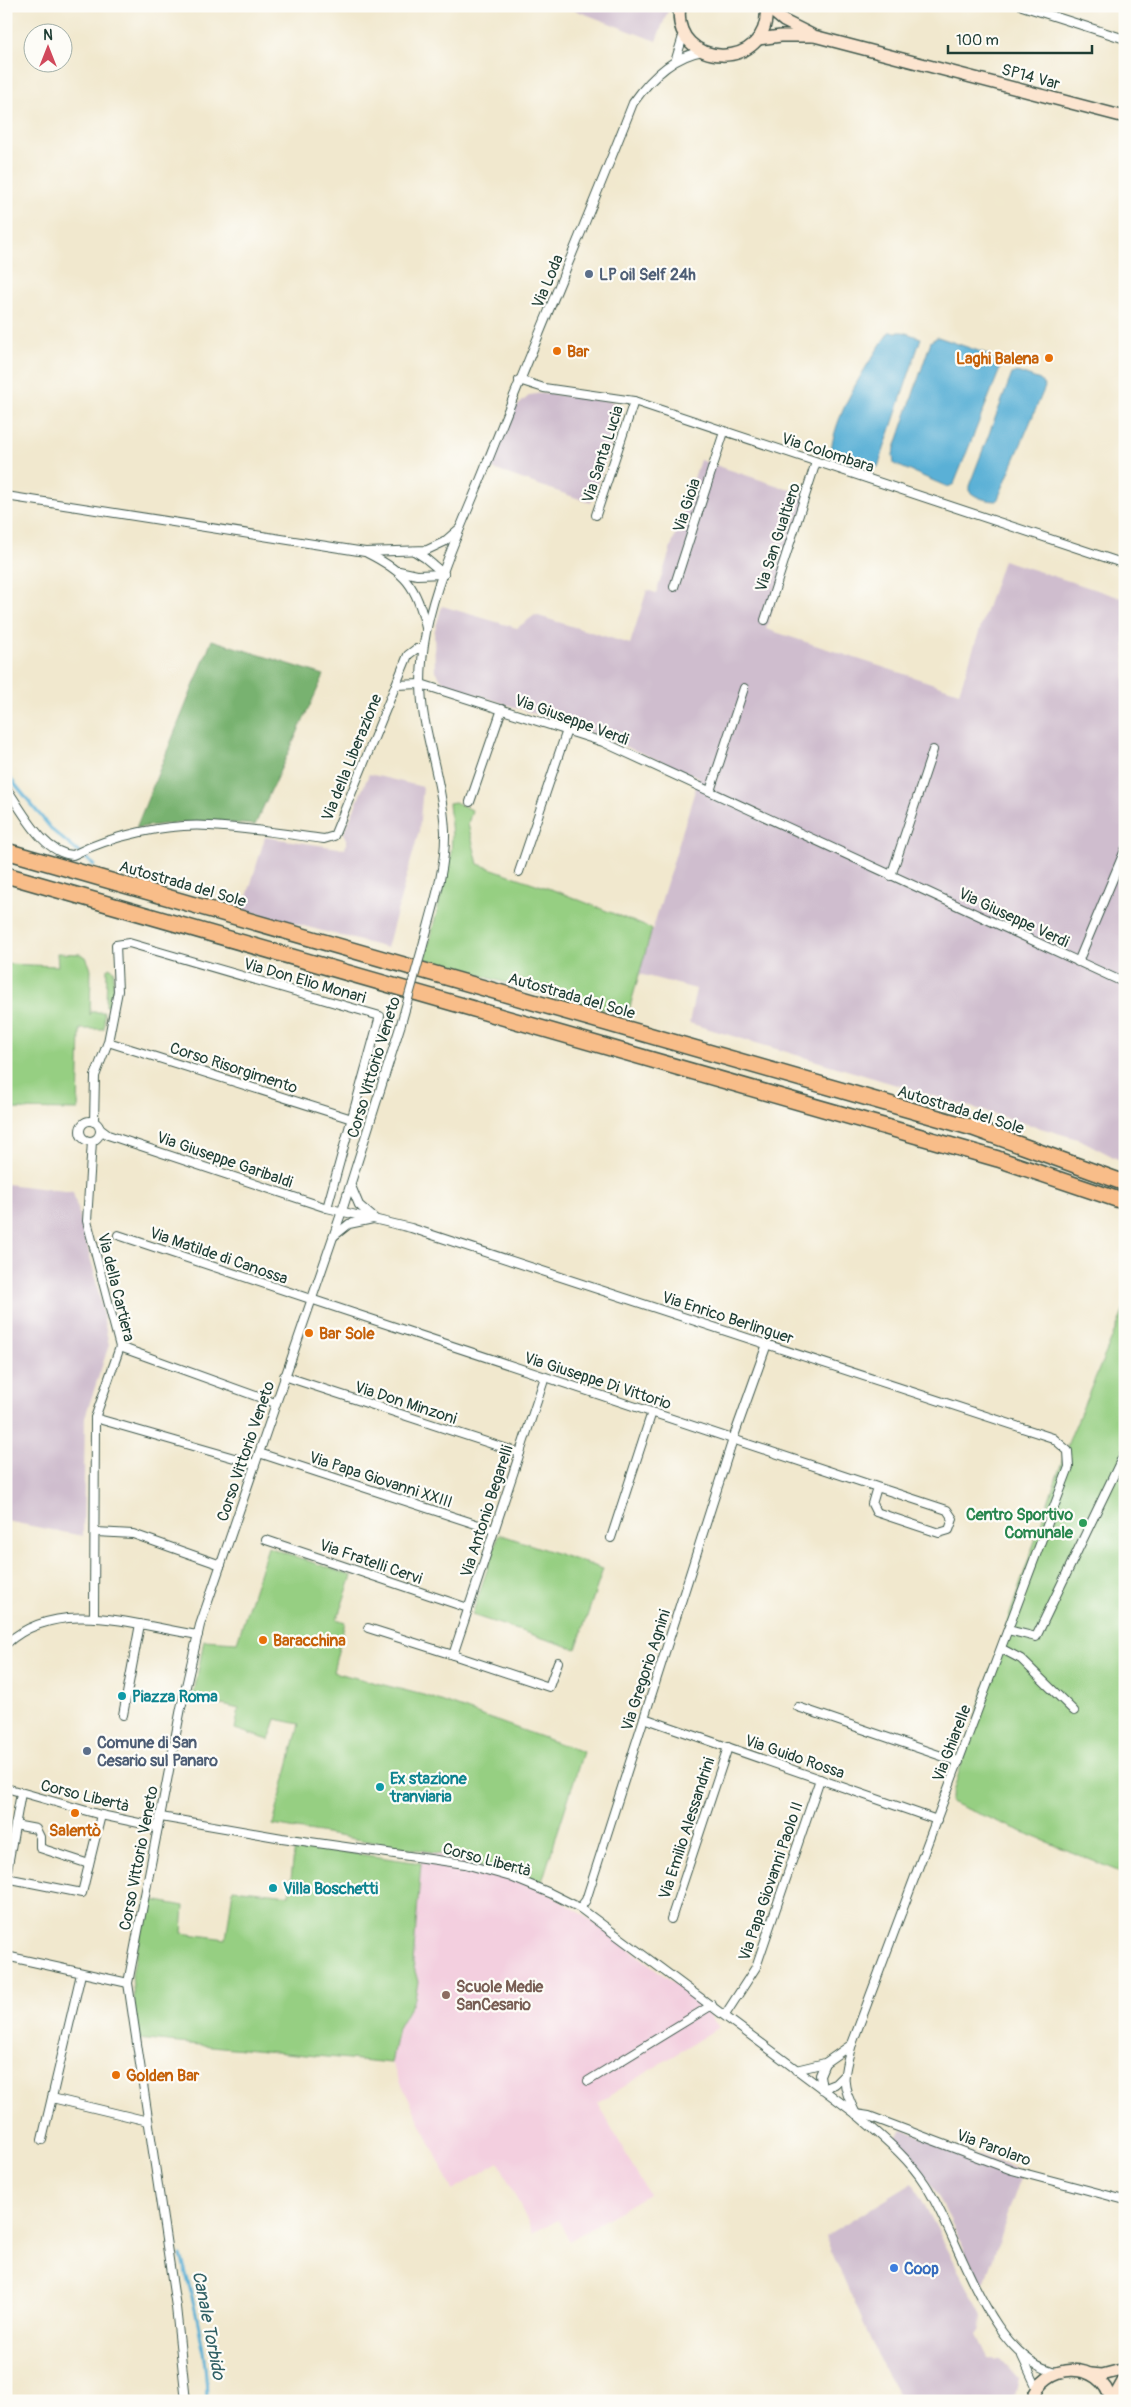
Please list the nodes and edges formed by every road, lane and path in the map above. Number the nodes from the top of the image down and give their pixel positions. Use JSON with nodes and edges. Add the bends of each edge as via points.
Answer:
{"nodes":[{"id":1,"x":680,"y":6,"type":"edge"},
{"id":2,"x":766,"y":6,"type":"edge"},
{"id":3,"x":1022,"y":6,"type":"edge"},
{"id":4,"x":684,"y":33,"type":"junction"},
{"id":5,"x":814,"y":36,"type":"junction"},
{"id":6,"x":1125,"y":38,"type":"edge"},
{"id":7,"x":758,"y":39,"type":"junction"},
{"id":8,"x":703,"y":51,"type":"junction"},
{"id":9,"x":676,"y":59,"type":"junction"},
{"id":10,"x":1125,"y":117,"type":"edge"},
{"id":11,"x":519,"y":380,"type":"junction"},
{"id":12,"x":634,"y":401,"type":"junction"},
{"id":13,"x":724,"y":432,"type":"junction"},
{"id":14,"x":816,"y":462,"type":"junction"},
{"id":15,"x":6,"y":496,"type":"edge"},
{"id":16,"x":596,"y":515,"type":"dead end"},
{"id":17,"x":462,"y":527,"type":"junction"},
{"id":18,"x":413,"y":551,"type":"junction"},
{"id":19,"x":365,"y":552,"type":"junction"},
{"id":20,"x":1125,"y":564,"type":"edge"},
{"id":21,"x":398,"y":570,"type":"junction"},
{"id":22,"x":444,"y":574,"type":"junction"},
{"id":23,"x":674,"y":587,"type":"dead end"},
{"id":24,"x":765,"y":620,"type":"dead end"},
{"id":25,"x":426,"y":631,"type":"junction"},
{"id":26,"x":423,"y":649,"type":"junction"},
{"id":27,"x":421,"y":684,"type":"junction"},
{"id":28,"x":396,"y":685,"type":"junction"},
{"id":29,"x":744,"y":688,"type":"dead end"},
{"id":30,"x":502,"y":709,"type":"junction"},
{"id":31,"x":567,"y":730,"type":"junction"},
{"id":32,"x":933,"y":750,"type":"dead end"},
{"id":33,"x":6,"y":788,"type":"edge"},
{"id":34,"x":710,"y":791,"type":"junction"},
{"id":35,"x":470,"y":802,"type":"dead end"},
{"id":36,"x":1125,"y":850,"type":"edge"},
{"id":37,"x":6,"y":851,"type":"edge"},
{"id":38,"x":519,"y":872,"type":"dead end"},
{"id":39,"x":6,"y":875,"type":"edge"},
{"id":40,"x":891,"y":876,"type":"junction"},
{"id":41,"x":1078,"y":962,"type":"junction"},
{"id":42,"x":1125,"y":984,"type":"edge"},
{"id":43,"x":108,"y":1042,"type":"junction"},
{"id":44,"x":352,"y":1119,"type":"junction"},
{"id":45,"x":94,"y":1122,"type":"junction"},
{"id":46,"x":100,"y":1129,"type":"junction"},
{"id":47,"x":92,"y":1141,"type":"junction"},
{"id":48,"x":1125,"y":1183,"type":"edge"},
{"id":49,"x":350,"y":1186,"type":"junction"},
{"id":50,"x":1125,"y":1202,"type":"edge"},
{"id":51,"x":327,"y":1208,"type":"junction"},
{"id":52,"x":342,"y":1210,"type":"junction"},
{"id":53,"x":375,"y":1218,"type":"junction"},
{"id":54,"x":118,"y":1235,"type":"dead end"},
{"id":55,"x":333,"y":1236,"type":"junction"},
{"id":56,"x":310,"y":1300,"type":"junction"},
{"id":57,"x":767,"y":1344,"type":"junction"},
{"id":58,"x":120,"y":1348,"type":"junction"},
{"id":59,"x":284,"y":1376,"type":"junction"},
{"id":60,"x":545,"y":1377,"type":"junction"},
{"id":61,"x":275,"y":1403,"type":"junction"},
{"id":62,"x":652,"y":1412,"type":"junction"},
{"id":63,"x":96,"y":1418,"type":"junction"},
{"id":64,"x":733,"y":1439,"type":"junction"},
{"id":65,"x":1068,"y":1451,"type":"joint"},
{"id":66,"x":1125,"y":1452,"type":"edge"},
{"id":67,"x":520,"y":1453,"type":"junction"},
{"id":68,"x":259,"y":1454,"type":"junction"},
{"id":69,"x":255,"y":1464,"type":"junction"},
{"id":70,"x":876,"y":1487,"type":"junction"},
{"id":71,"x":494,"y":1530,"type":"junction"},
{"id":72,"x":96,"y":1532,"type":"dead end"},
{"id":73,"x":610,"y":1538,"type":"dead end"},
{"id":74,"x":266,"y":1540,"type":"dead end"},
{"id":75,"x":221,"y":1565,"type":"junction"},
{"id":76,"x":468,"y":1608,"type":"junction"},
{"id":77,"x":94,"y":1616,"type":"junction"},
{"id":78,"x":140,"y":1624,"type":"junction"},
{"id":79,"x":368,"y":1628,"type":"dead end"},
{"id":80,"x":1008,"y":1630,"type":"junction"},
{"id":81,"x":198,"y":1635,"type":"junction"},
{"id":82,"x":6,"y":1644,"type":"edge"},
{"id":83,"x":1002,"y":1649,"type":"junction"},
{"id":84,"x":453,"y":1654,"type":"junction"},
{"id":85,"x":558,"y":1662,"type":"dead end"},
{"id":86,"x":798,"y":1707,"type":"dead end"},
{"id":87,"x":1074,"y":1712,"type":"dead end"},
{"id":88,"x":123,"y":1715,"type":"dead end"},
{"id":89,"x":644,"y":1718,"type":"junction"},
{"id":90,"x":728,"y":1747,"type":"junction"},
{"id":91,"x":959,"y":1762,"type":"junction"},
{"id":92,"x":820,"y":1779,"type":"junction"},
{"id":93,"x":6,"y":1788,"type":"edge"},
{"id":94,"x":21,"y":1793,"type":"junction"},
{"id":95,"x":102,"y":1815,"type":"junction"},
{"id":96,"x":161,"y":1817,"type":"junction"},
{"id":97,"x":937,"y":1820,"type":"junction"},
{"id":98,"x":15,"y":1825,"type":"junction"},
{"id":99,"x":158,"y":1827,"type":"junction"},
{"id":100,"x":89,"y":1864,"type":"junction"},
{"id":101,"x":6,"y":1877,"type":"edge"},
{"id":102,"x":580,"y":1908,"type":"junction"},
{"id":103,"x":671,"y":1919,"type":"dead end"},
{"id":104,"x":6,"y":1956,"type":"edge"},
{"id":105,"x":81,"y":1974,"type":"junction"},
{"id":106,"x":128,"y":1983,"type":"junction"},
{"id":107,"x":712,"y":2005,"type":"junction"},
{"id":108,"x":725,"y":2014,"type":"junction"},
{"id":109,"x":852,"y":2044,"type":"junction"},
{"id":110,"x":825,"y":2064,"type":"junction"},
{"id":111,"x":796,"y":2070,"type":"junction"},
{"id":112,"x":844,"y":2076,"type":"junction"},
{"id":113,"x":588,"y":2081,"type":"dead end"},
{"id":114,"x":822,"y":2089,"type":"junction"},
{"id":115,"x":52,"y":2098,"type":"junction"},
{"id":116,"x":856,"y":2114,"type":"junction"},
{"id":117,"x":148,"y":2120,"type":"junction"},
{"id":118,"x":42,"y":2140,"type":"dead end"},
{"id":119,"x":1125,"y":2200,"type":"edge"},
{"id":120,"x":1020,"y":2352,"type":"junction"},
{"id":121,"x":1125,"y":2369,"type":"edge"},
{"id":122,"x":1057,"y":2372,"type":"junction"},
{"id":123,"x":1091,"y":2374,"type":"junction"},
{"id":124,"x":1125,"y":2378,"type":"edge"},
{"id":125,"x":1037,"y":2388,"type":"junction"},
{"id":126,"x":186,"y":2401,"type":"edge"},
{"id":127,"x":1032,"y":2401,"type":"edge"},
{"id":128,"x":1111,"y":2401,"type":"edge"}],
"edges":[{"from":1,"to":4,"type":"main road","via":[[679,18]]},
{"from":2,"to":5,"type":"main road","via":[[784,21]]},
{"from":2,"to":7,"type":"main road","via":[[765,23]]},
{"from":3,"to":6,"type":"street"},
{"from":4,"to":8,"type":"main road"},
{"from":4,"to":9,"type":"street"},
{"from":5,"to":7,"type":"main road"},
{"from":5,"to":10,"type":"main road","name":"SP14 Var"},
{"from":7,"to":8,"type":"main road","via":[[736,54],[716,56]]},
{"from":8,"to":9,"type":"street","name":"Via Loda"},
{"from":9,"to":11,"type":"street","name":"Via Loda","via":[[633,103],[558,293]]},
{"from":11,"to":12,"type":"street","name":"Via Colombara","via":[[544,388]]},
{"from":11,"to":17,"type":"street","name":"Via Loda"},
{"from":12,"to":13,"type":"street","name":"Via Colombara"},
{"from":12,"to":16,"type":"street","name":"Via Santa Lucia"},
{"from":13,"to":14,"type":"street","name":"Via Colombara"},
{"from":13,"to":23,"type":"street","name":"Via Gioia"},
{"from":14,"to":20,"type":"street","name":"Via Colombara"},
{"from":14,"to":24,"type":"street","name":"Via San Gualtiero"},
{"from":15,"to":19,"type":"street"},
{"from":17,"to":18,"type":"street","via":[[444,542],[427,550]]},
{"from":17,"to":22,"type":"street","name":"Corso Vittorio Veneto"},
{"from":18,"to":19,"type":"street"},
{"from":18,"to":22,"type":"street"},
{"from":19,"to":21,"type":"street"},
{"from":21,"to":22,"type":"street","via":[[417,575]]},
{"from":21,"to":25,"type":"street","via":[[418,598]]},
{"from":22,"to":25,"type":"street","name":"Corso Vittorio Veneto"},
{"from":25,"to":26,"type":"street","name":"Corso Vittorio Veneto"},
{"from":26,"to":27,"type":"street","name":"Corso Vittorio Veneto"},
{"from":26,"to":28,"type":"street","name":"Via della Liberazione","via":[[416,649],[408,655]]},
{"from":27,"to":28,"type":"street","name":"Via della Liberazione"},
{"from":27,"to":30,"type":"street","name":"Via Giuseppe Verdi"},
{"from":27,"to":49,"type":"street","name":"Corso Vittorio Veneto","bridge":true,"via":[[441,796],[445,836],[442,871],[401,1024]]},
{"from":28,"to":33,"type":"street","name":"Via della Liberazione","via":[[334,836],[324,838],[209,826],[177,826],[120,838],[73,855],[56,851],[41,837]]},
{"from":29,"to":34,"type":"street"},
{"from":30,"to":31,"type":"street","name":"Via Giuseppe Verdi"},
{"from":30,"to":35,"type":"street"},
{"from":31,"to":34,"type":"street","name":"Via Giuseppe Verdi","via":[[603,742]]},
{"from":31,"to":38,"type":"street"},
{"from":32,"to":40,"type":"street"},
{"from":34,"to":40,"type":"street","name":"Via Giuseppe Verdi"},
{"from":36,"to":41,"type":"street"},
{"from":37,"to":48,"type":"highway","name":"Autostrada del Sole","via":[[973,1128]]},
{"from":39,"to":50,"type":"highway","via":[[998,1159]]},
{"from":40,"to":41,"type":"street","name":"Via Giuseppe Verdi"},
{"from":41,"to":42,"type":"street","name":"Via Giuseppe Verdi"},
{"from":43,"to":44,"type":"street","name":"Corso Risorgimento"},
{"from":43,"to":44,"type":"street","name":"Via Don Elio Monari","via":[[118,991],[116,945],[128,944],[380,1016]]},
{"from":43,"to":45,"type":"street","via":[[95,1076]]},
{"from":44,"to":51,"type":"street","name":"Via Don Elio Monari"},
{"from":45,"to":46,"type":"street"},
{"from":45,"to":47,"type":"street","via":[[85,1123],[80,1132],[86,1140]]},
{"from":46,"to":47,"type":"street","via":[[98,1138]]},
{"from":46,"to":51,"type":"street","name":"Via Giuseppe Garibaldi","via":[[108,1135]]},
{"from":47,"to":58,"type":"street","name":"Via della Cartiera","via":[[86,1221]]},
{"from":49,"to":52,"type":"street","name":"Corso Vittorio Veneto"},
{"from":49,"to":53,"type":"street","name":"Via Enrico Berlinguer","via":[[359,1205]]},
{"from":51,"to":52,"type":"street","name":"Via Giuseppe Garibaldi"},
{"from":52,"to":53,"type":"street","name":"Via Enrico Berlinguer"},
{"from":52,"to":55,"type":"street","name":"Corso Vittorio Veneto"},
{"from":53,"to":55,"type":"street","name":"Via Enrico Berlinguer","via":[[349,1224]]},
{"from":53,"to":57,"type":"street","name":"Via Enrico Berlinguer"},
{"from":54,"to":56,"type":"street","name":"Via Matilde di Canossa"},
{"from":55,"to":56,"type":"street","name":"Corso Vittorio Veneto"},
{"from":56,"to":59,"type":"street","name":"Corso Vittorio Veneto"},
{"from":56,"to":60,"type":"street","name":"Via Giuseppe Di Vittorio"},
{"from":57,"to":64,"type":"street","name":"Via Gregorio Agnini"},
{"from":57,"to":65,"type":"street","name":"Via Enrico Berlinguer","via":[[1052,1438]]},
{"from":58,"to":61,"type":"street"},
{"from":58,"to":63,"type":"street","name":"Via della Cartiera"},
{"from":59,"to":61,"type":"street","name":"Corso Vittorio Veneto"},
{"from":59,"to":67,"type":"street","name":"Via Don Minzoni"},
{"from":60,"to":62,"type":"street","name":"Via Giuseppe Di Vittorio"},
{"from":60,"to":67,"type":"street","name":"Via Antonio Begarelli"},
{"from":61,"to":68,"type":"street","name":"Corso Vittorio Veneto"},
{"from":62,"to":64,"type":"street","name":"Via Giuseppe Di Vittorio"},
{"from":62,"to":73,"type":"street"},
{"from":63,"to":69,"type":"street"},
{"from":63,"to":77,"type":"street","name":"Via della Cartiera"},
{"from":64,"to":70,"type":"street","name":"Via Giuseppe Di Vittorio"},
{"from":64,"to":89,"type":"street","name":"Via Gregorio Agnini"},
{"from":65,"to":80,"type":"street","name":"Via Ghiarelle","via":[[1069,1467]]},
{"from":66,"to":80,"type":"street","via":[[1036,1637]]},
{"from":67,"to":71,"type":"street","name":"Via Antonio Begarelli"},
{"from":68,"to":69,"type":"street","name":"Corso Vittorio Veneto"},
{"from":68,"to":71,"type":"street","name":"Via Papa Giovanni XXIII"},
{"from":69,"to":75,"type":"street","name":"Corso Vittorio Veneto"},
{"from":70,"to":70,"type":"street","name":"Via Giuseppe Di Vittorio","via":[[872,1504],[876,1512],[939,1533],[949,1530],[953,1518],[947,1510]]},
{"from":71,"to":76,"type":"street","name":"Via Antonio Begarelli"},
{"from":72,"to":75,"type":"street","via":[[133,1534]]},
{"from":74,"to":76,"type":"street","name":"Via Fratelli Cervi"},
{"from":75,"to":81,"type":"street","name":"Corso Vittorio Veneto"},
{"from":76,"to":84,"type":"street","name":"Via Antonio Begarelli"},
{"from":77,"to":78,"type":"street"},
{"from":77,"to":82,"type":"street","via":[[67,1618],[30,1628]]},
{"from":78,"to":81,"type":"street"},
{"from":78,"to":88,"type":"street"},
{"from":79,"to":84,"type":"street"},
{"from":80,"to":83,"type":"street","name":"Via Ghiarelle"},
{"from":81,"to":96,"type":"street","name":"Corso Vittorio Veneto"},
{"from":83,"to":87,"type":"street","via":[[1021,1659]]},
{"from":83,"to":91,"type":"street","name":"Via Ghiarelle"},
{"from":84,"to":85,"type":"street","via":[[549,1687]]},
{"from":86,"to":91,"type":"street"},
{"from":89,"to":90,"type":"street","name":"Via Guido Rossa"},
{"from":89,"to":102,"type":"street","name":"Via Gregorio Agnini","via":[[586,1900]]},
{"from":90,"to":92,"type":"street","name":"Via Guido Rossa"},
{"from":90,"to":103,"type":"street","name":"Via Emilio Alessandrini"},
{"from":91,"to":97,"type":"street","name":"Via Ghiarelle"},
{"from":92,"to":97,"type":"street","name":"Via Guido Rossa"},
{"from":92,"to":108,"type":"street","name":"Via Papa Giovanni Paolo II","via":[[756,1967]]},
{"from":93,"to":94,"type":"street","name":"Corso Libertà"},
{"from":94,"to":95,"type":"street","name":"Corso Libertà"},
{"from":94,"to":98,"type":"street"},
{"from":95,"to":99,"type":"street","name":"Corso Libertà"},
{"from":95,"to":100,"type":"street"},
{"from":96,"to":99,"type":"street","name":"Corso Vittorio Veneto"},
{"from":96,"to":102,"type":"street","name":"Corso Libertà","via":[[465,1864],[511,1877]]},
{"from":97,"to":109,"type":"street","name":"Via Ghiarelle"},
{"from":98,"to":100,"type":"street","via":[[36,1829],[40,1848]]},
{"from":98,"to":101,"type":"street"},
{"from":99,"to":106,"type":"street","name":"Corso Vittorio Veneto"},
{"from":100,"to":101,"type":"street","via":[[82,1893]]},
{"from":102,"to":107,"type":"street","name":"Corso Libertà"},
{"from":104,"to":105,"type":"street"},
{"from":105,"to":106,"type":"street"},
{"from":105,"to":115,"type":"street"},
{"from":106,"to":117,"type":"street","name":"Corso Vittorio Veneto"},
{"from":107,"to":108,"type":"street","name":"Corso Libertà"},
{"from":107,"to":113,"type":"street"},
{"from":108,"to":111,"type":"street","name":"Corso Libertà"},
{"from":109,"to":110,"type":"street"},
{"from":109,"to":112,"type":"street","name":"Via Ghiarelle"},
{"from":110,"to":111,"type":"street"},
{"from":110,"to":114,"type":"street","via":[[820,2075]]},
{"from":111,"to":114,"type":"street","name":"Corso Libertà"},
{"from":112,"to":114,"type":"street"},
{"from":112,"to":116,"type":"street","name":"Via Ghiarelle","via":[[847,2096]]},
{"from":114,"to":116,"type":"street","name":"Corso Libertà"},
{"from":115,"to":117,"type":"street"},
{"from":115,"to":118,"type":"street"},
{"from":116,"to":119,"type":"street","name":"Via Parolaro","via":[[869,2116],[1012,2170]]},
{"from":116,"to":120,"type":"street","name":"Corso Libertà","via":[[897,2150],[926,2185],[987,2309],[1003,2334]]},
{"from":117,"to":126,"type":"street","name":"Corso Vittorio Veneto","via":[[182,2350]]},
{"from":120,"to":122,"type":"street","via":[[1047,2370]]},
{"from":120,"to":125,"type":"street"},
{"from":121,"to":123,"type":"main road","via":[[1102,2375]]},
{"from":122,"to":123,"type":"main road","via":[[1071,2369]]},
{"from":122,"to":125,"type":"main road"},
{"from":123,"to":128,"type":"main road","via":[[1104,2386]]},
{"from":124,"to":128,"type":"main road"},
{"from":125,"to":127,"type":"main road"}]}
